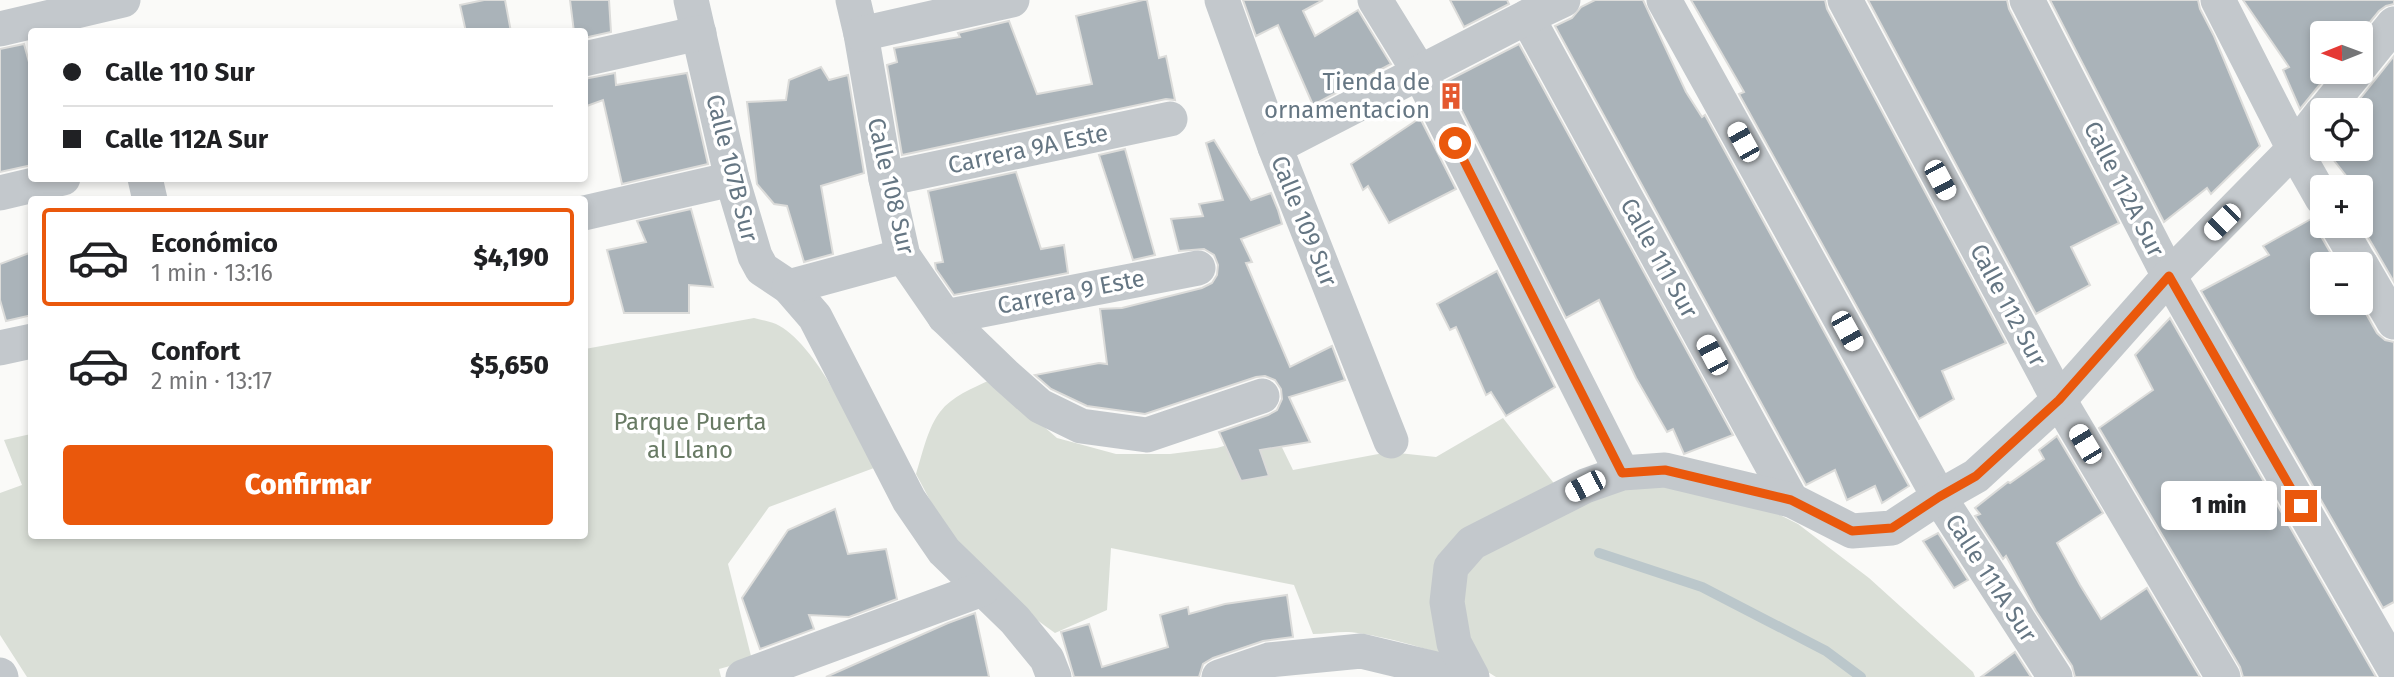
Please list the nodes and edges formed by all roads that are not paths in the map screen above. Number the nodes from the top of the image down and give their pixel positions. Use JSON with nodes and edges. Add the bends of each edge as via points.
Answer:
{"nodes":[{"id":1,"x":853,"y":0,"type":"edge"},
{"id":2,"x":1012,"y":0,"type":"edge"},
{"id":3,"x":1222,"y":0,"type":"edge"},
{"id":4,"x":1375,"y":0,"type":"edge"},
{"id":5,"x":1563,"y":0,"type":"edge"},
{"id":6,"x":1664,"y":0,"type":"edge"},
{"id":7,"x":1845,"y":0,"type":"edge"},
{"id":8,"x":2027,"y":0,"type":"edge"},
{"id":9,"x":2218,"y":0,"type":"edge"},
{"id":10,"x":112,"y":9,"type":"edge"},
{"id":11,"x":1527,"y":16,"type":"junction"},
{"id":12,"x":695,"y":17,"type":"edge"},
{"id":13,"x":2394,"y":24,"type":"edge"},
{"id":14,"x":0,"y":29,"type":"edge"},
{"id":15,"x":861,"y":34,"type":"junction"},
{"id":16,"x":2373,"y":50,"type":"edge"},
{"id":17,"x":588,"y":57,"type":"edge"},
{"id":18,"x":1420,"y":73,"type":"junction"},
{"id":19,"x":2346,"y":84,"type":"edge"},
{"id":20,"x":2335,"y":98,"type":"edge"},
{"id":21,"x":1170,"y":119,"type":"dead end"},
{"id":22,"x":2310,"y":129,"type":"edge"},
{"id":23,"x":1275,"y":147,"type":"junction"},
{"id":24,"x":2294,"y":149,"type":"junction"},
{"id":25,"x":2310,"y":177,"type":"edge"},
{"id":26,"x":732,"y":179,"type":"junction"},
{"id":27,"x":886,"y":180,"type":"junction"},
{"id":28,"x":46,"y":182,"type":"edge"},
{"id":29,"x":0,"y":193,"type":"edge"},
{"id":30,"x":588,"y":212,"type":"edge"},
{"id":31,"x":903,"y":256,"type":"junction"},
{"id":32,"x":1198,"y":268,"type":"dead end"},
{"id":33,"x":2169,"y":276,"type":"junction"},
{"id":34,"x":2373,"y":286,"type":"edge"},
{"id":35,"x":789,"y":288,"type":"junction"},
{"id":36,"x":945,"y":317,"type":"junction"},
{"id":37,"x":2394,"y":322,"type":"edge"},
{"id":38,"x":28,"y":342,"type":"edge"},
{"id":39,"x":0,"y":348,"type":"edge"},
{"id":40,"x":1262,"y":396,"type":"dead end"},
{"id":41,"x":2059,"y":400,"type":"junction"},
{"id":42,"x":1391,"y":441,"type":"dead end"},
{"id":43,"x":1622,"y":473,"type":"junction"},
{"id":44,"x":1939,"y":497,"type":"junction"},
{"id":45,"x":1791,"y":500,"type":"junction"},
{"id":46,"x":982,"y":589,"type":"junction"},
{"id":47,"x":2394,"y":668,"type":"edge"},
{"id":48,"x":743,"y":677,"type":"edge"},
{"id":49,"x":1054,"y":677,"type":"edge"},
{"id":50,"x":1219,"y":677,"type":"edge"},
{"id":51,"x":1471,"y":677,"type":"edge"},
{"id":52,"x":2055,"y":677,"type":"edge"},
{"id":53,"x":2223,"y":677,"type":"edge"}],
"edges":[{"from":1,"to":15,"type":"street","name":"Calle 108 Sur"},
{"from":2,"to":15,"type":"street"},
{"from":3,"to":23,"type":"street","name":"Calle 109 Sur"},
{"from":4,"to":18,"type":"street"},
{"from":5,"to":11,"type":"street"},
{"from":6,"to":44,"type":"street","name":"Calle 111A Sur"},
{"from":7,"to":41,"type":"street","name":"Calle 112 Sur"},
{"from":8,"to":33,"type":"street","name":"Calle 112A Sur"},
{"from":9,"to":24,"type":"street"},
{"from":10,"to":14,"type":"street"},
{"from":11,"to":18,"type":"street"},
{"from":11,"to":45,"type":"street","name":"Calle 111 Sur"},
{"from":12,"to":17,"type":"street"},
{"from":12,"to":26,"type":"street","name":"Calle 107B Sur"},
{"from":13,"to":16,"type":"street"},
{"from":15,"to":27,"type":"street","name":"Calle 108 Sur"},
{"from":18,"to":23,"type":"street"},
{"from":18,"to":43,"type":"street"},
{"from":19,"to":20,"type":"street"},
{"from":21,"to":27,"type":"street","name":"Carrera 9A Este"},
{"from":22,"to":24,"type":"street"},
{"from":23,"to":42,"type":"street","name":"Calle 109 Sur"},
{"from":24,"to":25,"type":"street"},
{"from":24,"to":33,"type":"street"},
{"from":26,"to":30,"type":"street"},
{"from":26,"to":35,"type":"street","name":"Calle 107B Sur","via":[[755,256],[762,269]]},
{"from":27,"to":31,"type":"street","name":"Calle 108 Sur"},
{"from":28,"to":29,"type":"street"},
{"from":31,"to":35,"type":"street"},
{"from":31,"to":36,"type":"street","name":"Calle 108 Sur"},
{"from":32,"to":36,"type":"street","name":"Carrera 9 Este"},
{"from":33,"to":41,"type":"street"},
{"from":33,"to":47,"type":"street","name":"Calle 112A Sur"},
{"from":34,"to":37,"type":"street"},
{"from":35,"to":46,"type":"street","name":"Calle 107B Sur","via":[[815,317],[909,500],[944,551]]},
{"from":36,"to":40,"type":"street","name":"Calle 108 Sur","via":[[1040,406],[1081,426],[1147,435]]},
{"from":38,"to":39,"type":"street"},
{"from":41,"to":44,"type":"street","via":[[1976,476]]},
{"from":41,"to":53,"type":"street","name":"Calle 112 Sur"},
{"from":43,"to":45,"type":"street","via":[[1665,470]]},
{"from":43,"to":51,"type":"street","via":[[1585,486],[1472,543],[1451,567],[1447,602],[1454,643]]},
{"from":44,"to":45,"type":"street","via":[[1892,528],[1852,531]]},
{"from":44,"to":52,"type":"street","name":"Calle 111A Sur"},
{"from":46,"to":48,"type":"street"},
{"from":46,"to":49,"type":"street","via":[[1047,659]]},
{"from":50,"to":51,"type":"street","via":[[1269,660],[1362,651]]}]}
